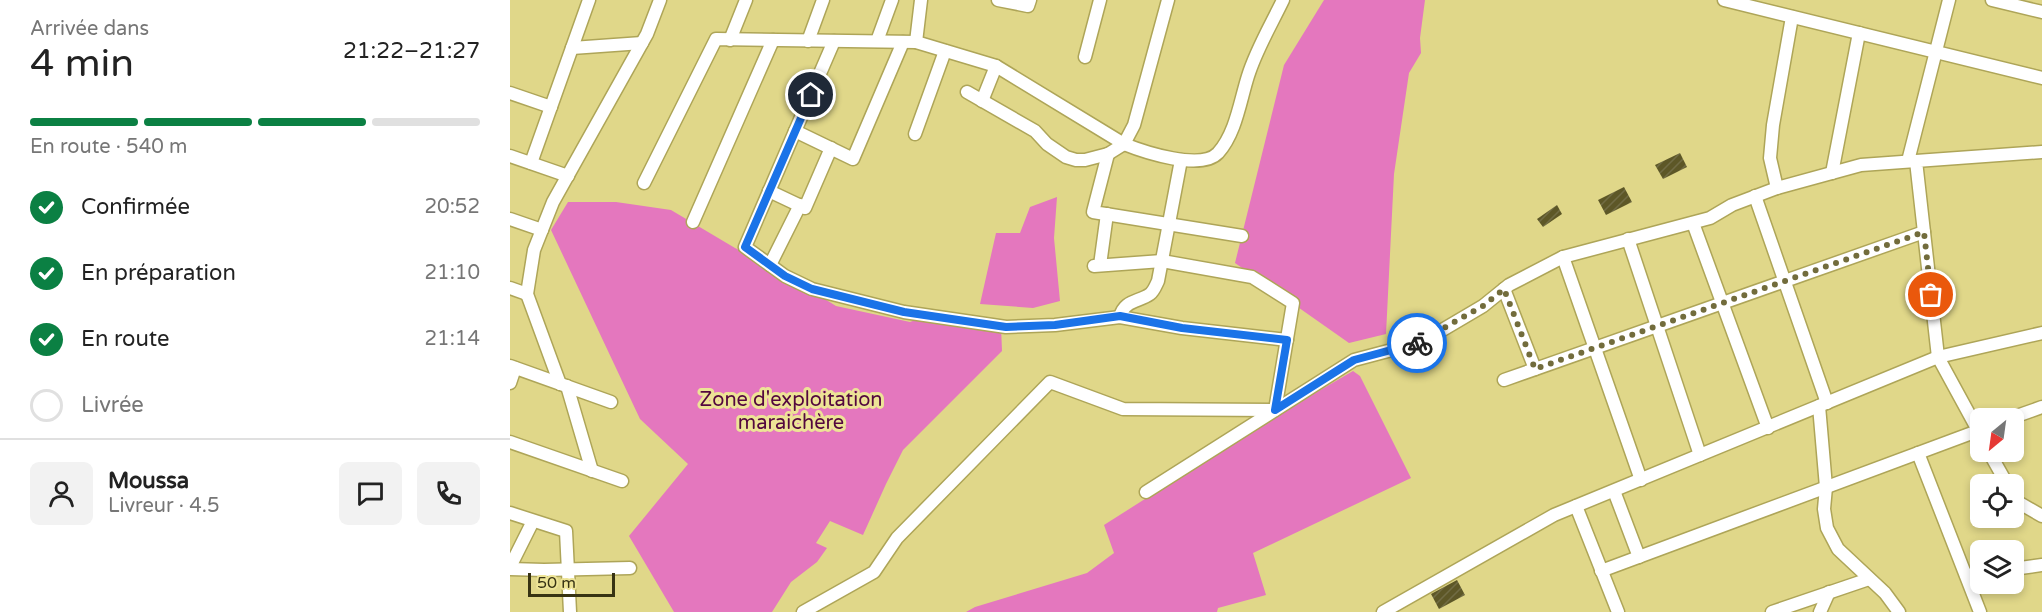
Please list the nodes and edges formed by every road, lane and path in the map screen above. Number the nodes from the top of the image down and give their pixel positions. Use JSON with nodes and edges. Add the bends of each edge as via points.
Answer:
{"nodes":[{"id":1,"x":589,"y":0,"type":"edge"},
{"id":2,"x":660,"y":0,"type":"edge"},
{"id":3,"x":746,"y":0,"type":"edge"},
{"id":4,"x":823,"y":0,"type":"edge"},
{"id":5,"x":892,"y":0,"type":"edge"},
{"id":6,"x":921,"y":0,"type":"edge"},
{"id":7,"x":998,"y":0,"type":"edge"},
{"id":8,"x":1030,"y":0,"type":"edge"},
{"id":9,"x":1100,"y":0,"type":"edge"},
{"id":10,"x":1168,"y":0,"type":"edge"},
{"id":11,"x":1283,"y":0,"type":"edge"},
{"id":12,"x":1724,"y":0,"type":"edge"},
{"id":13,"x":1949,"y":0,"type":"edge"},
{"id":14,"x":1992,"y":0,"type":"edge"},
{"id":15,"x":2042,"y":12,"type":"edge"},
{"id":16,"x":1792,"y":17,"type":"junction"},
{"id":17,"x":1859,"y":33,"type":"junction"},
{"id":18,"x":730,"y":40,"type":"junction"},
{"id":19,"x":773,"y":40,"type":"junction"},
{"id":20,"x":808,"y":40,"type":"junction"},
{"id":21,"x":834,"y":41,"type":"junction"},
{"id":22,"x":877,"y":42,"type":"junction"},
{"id":23,"x":903,"y":42,"type":"junction"},
{"id":24,"x":916,"y":42,"type":"junction"},
{"id":25,"x":642,"y":43,"type":"junction"},
{"id":26,"x":572,"y":48,"type":"junction"},
{"id":27,"x":945,"y":51,"type":"junction"},
{"id":28,"x":1936,"y":52,"type":"junction"},
{"id":29,"x":1085,"y":57,"type":"dead end"},
{"id":30,"x":996,"y":66,"type":"junction"},
{"id":31,"x":2042,"y":78,"type":"edge"},
{"id":32,"x":967,"y":92,"type":"dead end"},
{"id":33,"x":510,"y":93,"type":"edge"},
{"id":34,"x":982,"y":101,"type":"junction"},
{"id":35,"x":551,"y":107,"type":"junction"},
{"id":36,"x":795,"y":131,"type":"junction"},
{"id":37,"x":915,"y":134,"type":"dead end"},
{"id":38,"x":1124,"y":144,"type":"junction"},
{"id":39,"x":831,"y":148,"type":"junction"},
{"id":40,"x":2042,"y":152,"type":"edge"},
{"id":41,"x":1108,"y":154,"type":"junction"},
{"id":42,"x":510,"y":156,"type":"edge"},
{"id":43,"x":1181,"y":160,"type":"junction"},
{"id":44,"x":1912,"y":161,"type":"junction"},
{"id":45,"x":531,"y":163,"type":"junction"},
{"id":46,"x":1832,"y":173,"type":"junction"},
{"id":47,"x":568,"y":176,"type":"junction"},
{"id":48,"x":644,"y":183,"type":"dead end"},
{"id":49,"x":1777,"y":188,"type":"junction"},
{"id":50,"x":769,"y":191,"type":"junction"},
{"id":51,"x":1755,"y":196,"type":"junction"},
{"id":52,"x":800,"y":205,"type":"junction"},
{"id":53,"x":1107,"y":214,"type":"junction"},
{"id":54,"x":510,"y":219,"type":"edge"},
{"id":55,"x":693,"y":222,"type":"dead end"},
{"id":56,"x":1693,"y":223,"type":"junction"},
{"id":57,"x":1169,"y":224,"type":"junction"},
{"id":58,"x":542,"y":230,"type":"junction"},
{"id":59,"x":1924,"y":232,"type":"junction"},
{"id":60,"x":1242,"y":236,"type":"dead end"},
{"id":61,"x":1628,"y":239,"type":"junction"},
{"id":62,"x":1563,"y":257,"type":"junction"},
{"id":63,"x":1162,"y":261,"type":"junction"},
{"id":64,"x":770,"y":265,"type":"junction"},
{"id":65,"x":1784,"y":281,"type":"junction"},
{"id":66,"x":510,"y":288,"type":"edge"},
{"id":67,"x":1504,"y":289,"type":"junction"},
{"id":68,"x":527,"y":294,"type":"junction"},
{"id":69,"x":1722,"y":303,"type":"junction"},
{"id":70,"x":1120,"y":316,"type":"junction"},
{"id":71,"x":1657,"y":326,"type":"junction"},
{"id":72,"x":2042,"y":333,"type":"edge"},
{"id":73,"x":1287,"y":340,"type":"junction"},
{"id":74,"x":1595,"y":348,"type":"junction"},
{"id":75,"x":1938,"y":357,"type":"junction"},
{"id":76,"x":513,"y":367,"type":"edge"},
{"id":77,"x":1535,"y":369,"type":"junction"},
{"id":78,"x":1504,"y":380,"type":"dead end"},
{"id":79,"x":510,"y":383,"type":"edge"},
{"id":80,"x":564,"y":385,"type":"junction"},
{"id":81,"x":611,"y":402,"type":"dead end"},
{"id":82,"x":1823,"y":405,"type":"junction"},
{"id":83,"x":2042,"y":407,"type":"edge"},
{"id":84,"x":1275,"y":410,"type":"junction"},
{"id":85,"x":2024,"y":413,"type":"edge"},
{"id":86,"x":1970,"y":416,"type":"edge"},
{"id":87,"x":1768,"y":428,"type":"junction"},
{"id":88,"x":1970,"y":435,"type":"edge"},
{"id":89,"x":510,"y":442,"type":"edge"},
{"id":90,"x":1918,"y":453,"type":"junction"},
{"id":91,"x":1700,"y":455,"type":"junction"},
{"id":92,"x":592,"y":471,"type":"junction"},
{"id":93,"x":1641,"y":480,"type":"junction"},
{"id":94,"x":622,"y":481,"type":"dead end"},
{"id":95,"x":1826,"y":488,"type":"junction"},
{"id":96,"x":1614,"y":491,"type":"junction"},
{"id":97,"x":1146,"y":492,"type":"dead end"},
{"id":98,"x":1576,"y":506,"type":"junction"},
{"id":99,"x":2024,"y":506,"type":"edge"},
{"id":100,"x":510,"y":513,"type":"edge"},
{"id":101,"x":2042,"y":516,"type":"edge"},
{"id":102,"x":533,"y":521,"type":"junction"},
{"id":103,"x":1639,"y":557,"type":"junction"},
{"id":104,"x":2042,"y":565,"type":"edge"},
{"id":105,"x":2024,"y":567,"type":"edge"},
{"id":106,"x":510,"y":568,"type":"edge"},
{"id":107,"x":630,"y":568,"type":"dead end"},
{"id":108,"x":568,"y":570,"type":"junction"},
{"id":109,"x":1601,"y":571,"type":"junction"},
{"id":110,"x":1970,"y":575,"type":"edge"},
{"id":111,"x":1966,"y":576,"type":"junction"},
{"id":112,"x":1869,"y":579,"type":"junction"},
{"id":113,"x":1829,"y":592,"type":"junction"},
{"id":114,"x":570,"y":612,"type":"edge"},
{"id":115,"x":803,"y":612,"type":"edge"},
{"id":116,"x":1383,"y":612,"type":"edge"},
{"id":117,"x":1618,"y":612,"type":"edge"},
{"id":118,"x":1772,"y":612,"type":"edge"},
{"id":119,"x":1820,"y":612,"type":"edge"},
{"id":120,"x":1899,"y":612,"type":"edge"},
{"id":121,"x":1980,"y":612,"type":"edge"}],
"edges":[{"from":1,"to":26,"type":"street"},
{"from":2,"to":25,"type":"street"},
{"from":3,"to":18,"type":"street"},
{"from":4,"to":20,"type":"street"},
{"from":5,"to":22,"type":"street"},
{"from":6,"to":24,"type":"street"},
{"from":7,"to":8,"type":"street","via":[[1028,6]]},
{"from":9,"to":29,"type":"street"},
{"from":10,"to":38,"type":"street","via":[[1134,125]]},
{"from":11,"to":43,"type":"street","via":[[1249,72],[1228,136],[1216,154],[1207,159]]},
{"from":12,"to":16,"type":"street"},
{"from":13,"to":28,"type":"street"},
{"from":14,"to":15,"type":"street"},
{"from":16,"to":17,"type":"street"},
{"from":16,"to":49,"type":"street","via":[[1770,158]]},
{"from":17,"to":28,"type":"street"},
{"from":17,"to":46,"type":"street"},
{"from":18,"to":19,"type":"street"},
{"from":18,"to":48,"type":"street","via":[[716,39]]},
{"from":19,"to":20,"type":"street"},
{"from":19,"to":55,"type":"street"},
{"from":20,"to":21,"type":"street"},
{"from":21,"to":22,"type":"street"},
{"from":21,"to":36,"type":"street"},
{"from":22,"to":23,"type":"street"},
{"from":23,"to":24,"type":"street"},
{"from":23,"to":39,"type":"street","via":[[854,159]]},
{"from":24,"to":27,"type":"street"},
{"from":25,"to":26,"type":"street"},
{"from":25,"to":47,"type":"street"},
{"from":26,"to":35,"type":"street"},
{"from":27,"to":30,"type":"street"},
{"from":27,"to":37,"type":"street"},
{"from":28,"to":31,"type":"street"},
{"from":28,"to":44,"type":"street"},
{"from":30,"to":34,"type":"street"},
{"from":30,"to":38,"type":"street"},
{"from":32,"to":34,"type":"street"},
{"from":33,"to":35,"type":"street"},
{"from":34,"to":41,"type":"street","via":[[1035,131],[1066,157],[1084,160]]},
{"from":35,"to":45,"type":"street"},
{"from":36,"to":39,"type":"street"},
{"from":36,"to":50,"type":"street"},
{"from":38,"to":41,"type":"street"},
{"from":38,"to":43,"type":"street"},
{"from":39,"to":52,"type":"street","via":[[805,208]]},
{"from":40,"to":44,"type":"street"},
{"from":41,"to":53,"type":"street","via":[[1093,212]]},
{"from":42,"to":45,"type":"street"},
{"from":43,"to":57,"type":"street"},
{"from":44,"to":46,"type":"street","via":[[1861,165]]},
{"from":44,"to":59,"type":"street"},
{"from":45,"to":47,"type":"street"},
{"from":46,"to":49,"type":"street"},
{"from":47,"to":58,"type":"street"},
{"from":49,"to":51,"type":"street"},
{"from":50,"to":52,"type":"street"},
{"from":50,"to":64,"type":"street","via":[[745,247]]},
{"from":51,"to":56,"type":"street"},
{"from":51,"to":65,"type":"street"},
{"from":52,"to":64,"type":"street"},
{"from":53,"to":57,"type":"street"},
{"from":53,"to":63,"type":"street","via":[[1097,266]]},
{"from":54,"to":58,"type":"street"},
{"from":56,"to":61,"type":"street"},
{"from":56,"to":69,"type":"street"},
{"from":57,"to":60,"type":"street"},
{"from":57,"to":63,"type":"street"},
{"from":58,"to":68,"type":"street","via":[[534,250]]},
{"from":59,"to":65,"type":"street"},
{"from":59,"to":75,"type":"street"},
{"from":61,"to":62,"type":"street"},
{"from":61,"to":71,"type":"street"},
{"from":62,"to":67,"type":"street"},
{"from":62,"to":74,"type":"street"},
{"from":63,"to":70,"type":"street","via":[[1155,288],[1127,304]]},
{"from":63,"to":73,"type":"street","via":[[1252,277],[1293,303]]},
{"from":64,"to":70,"type":"street","via":[[812,289],[904,312],[977,323],[1006,327],[1055,325]]},
{"from":65,"to":69,"type":"street"},
{"from":65,"to":82,"type":"street"},
{"from":66,"to":68,"type":"street"},
{"from":67,"to":77,"type":"street"},
{"from":67,"to":84,"type":"street","via":[[1422,342],[1354,360]]},
{"from":68,"to":80,"type":"street"},
{"from":69,"to":71,"type":"street"},
{"from":69,"to":87,"type":"street"},
{"from":70,"to":73,"type":"street","via":[[1182,328]]},
{"from":71,"to":74,"type":"street"},
{"from":71,"to":91,"type":"street"},
{"from":72,"to":75,"type":"street"},
{"from":73,"to":84,"type":"street"},
{"from":74,"to":77,"type":"street"},
{"from":74,"to":93,"type":"street"},
{"from":75,"to":82,"type":"street"},
{"from":75,"to":86,"type":"street"},
{"from":76,"to":79,"type":"street"},
{"from":76,"to":80,"type":"street"},
{"from":77,"to":78,"type":"street"},
{"from":80,"to":81,"type":"street"},
{"from":80,"to":92,"type":"street"},
{"from":82,"to":87,"type":"street"},
{"from":82,"to":95,"type":"street"},
{"from":83,"to":85,"type":"street"},
{"from":84,"to":97,"type":"street"},
{"from":84,"to":115,"type":"street","via":[[1123,409],[1050,382],[897,538],[874,573]]},
{"from":87,"to":91,"type":"street"},
{"from":88,"to":90,"type":"street"},
{"from":89,"to":92,"type":"street"},
{"from":90,"to":95,"type":"street"},
{"from":90,"to":111,"type":"street"},
{"from":91,"to":93,"type":"street"},
{"from":92,"to":94,"type":"street"},
{"from":93,"to":96,"type":"street"},
{"from":95,"to":103,"type":"street"},
{"from":95,"to":112,"type":"street","via":[[1827,528],[1838,549]]},
{"from":96,"to":98,"type":"street"},
{"from":96,"to":103,"type":"street"},
{"from":98,"to":109,"type":"street"},
{"from":98,"to":116,"type":"street"},
{"from":99,"to":101,"type":"street"},
{"from":100,"to":102,"type":"street"},
{"from":102,"to":106,"type":"street"},
{"from":102,"to":108,"type":"street","via":[[566,531]]},
{"from":103,"to":109,"type":"street"},
{"from":104,"to":105,"type":"street"},
{"from":106,"to":108,"type":"street"},
{"from":107,"to":108,"type":"street"},
{"from":108,"to":114,"type":"street"},
{"from":109,"to":117,"type":"street"},
{"from":110,"to":111,"type":"street"},
{"from":111,"to":121,"type":"street"},
{"from":112,"to":113,"type":"street"},
{"from":112,"to":120,"type":"street"},
{"from":113,"to":118,"type":"street"},
{"from":113,"to":119,"type":"street"}]}
